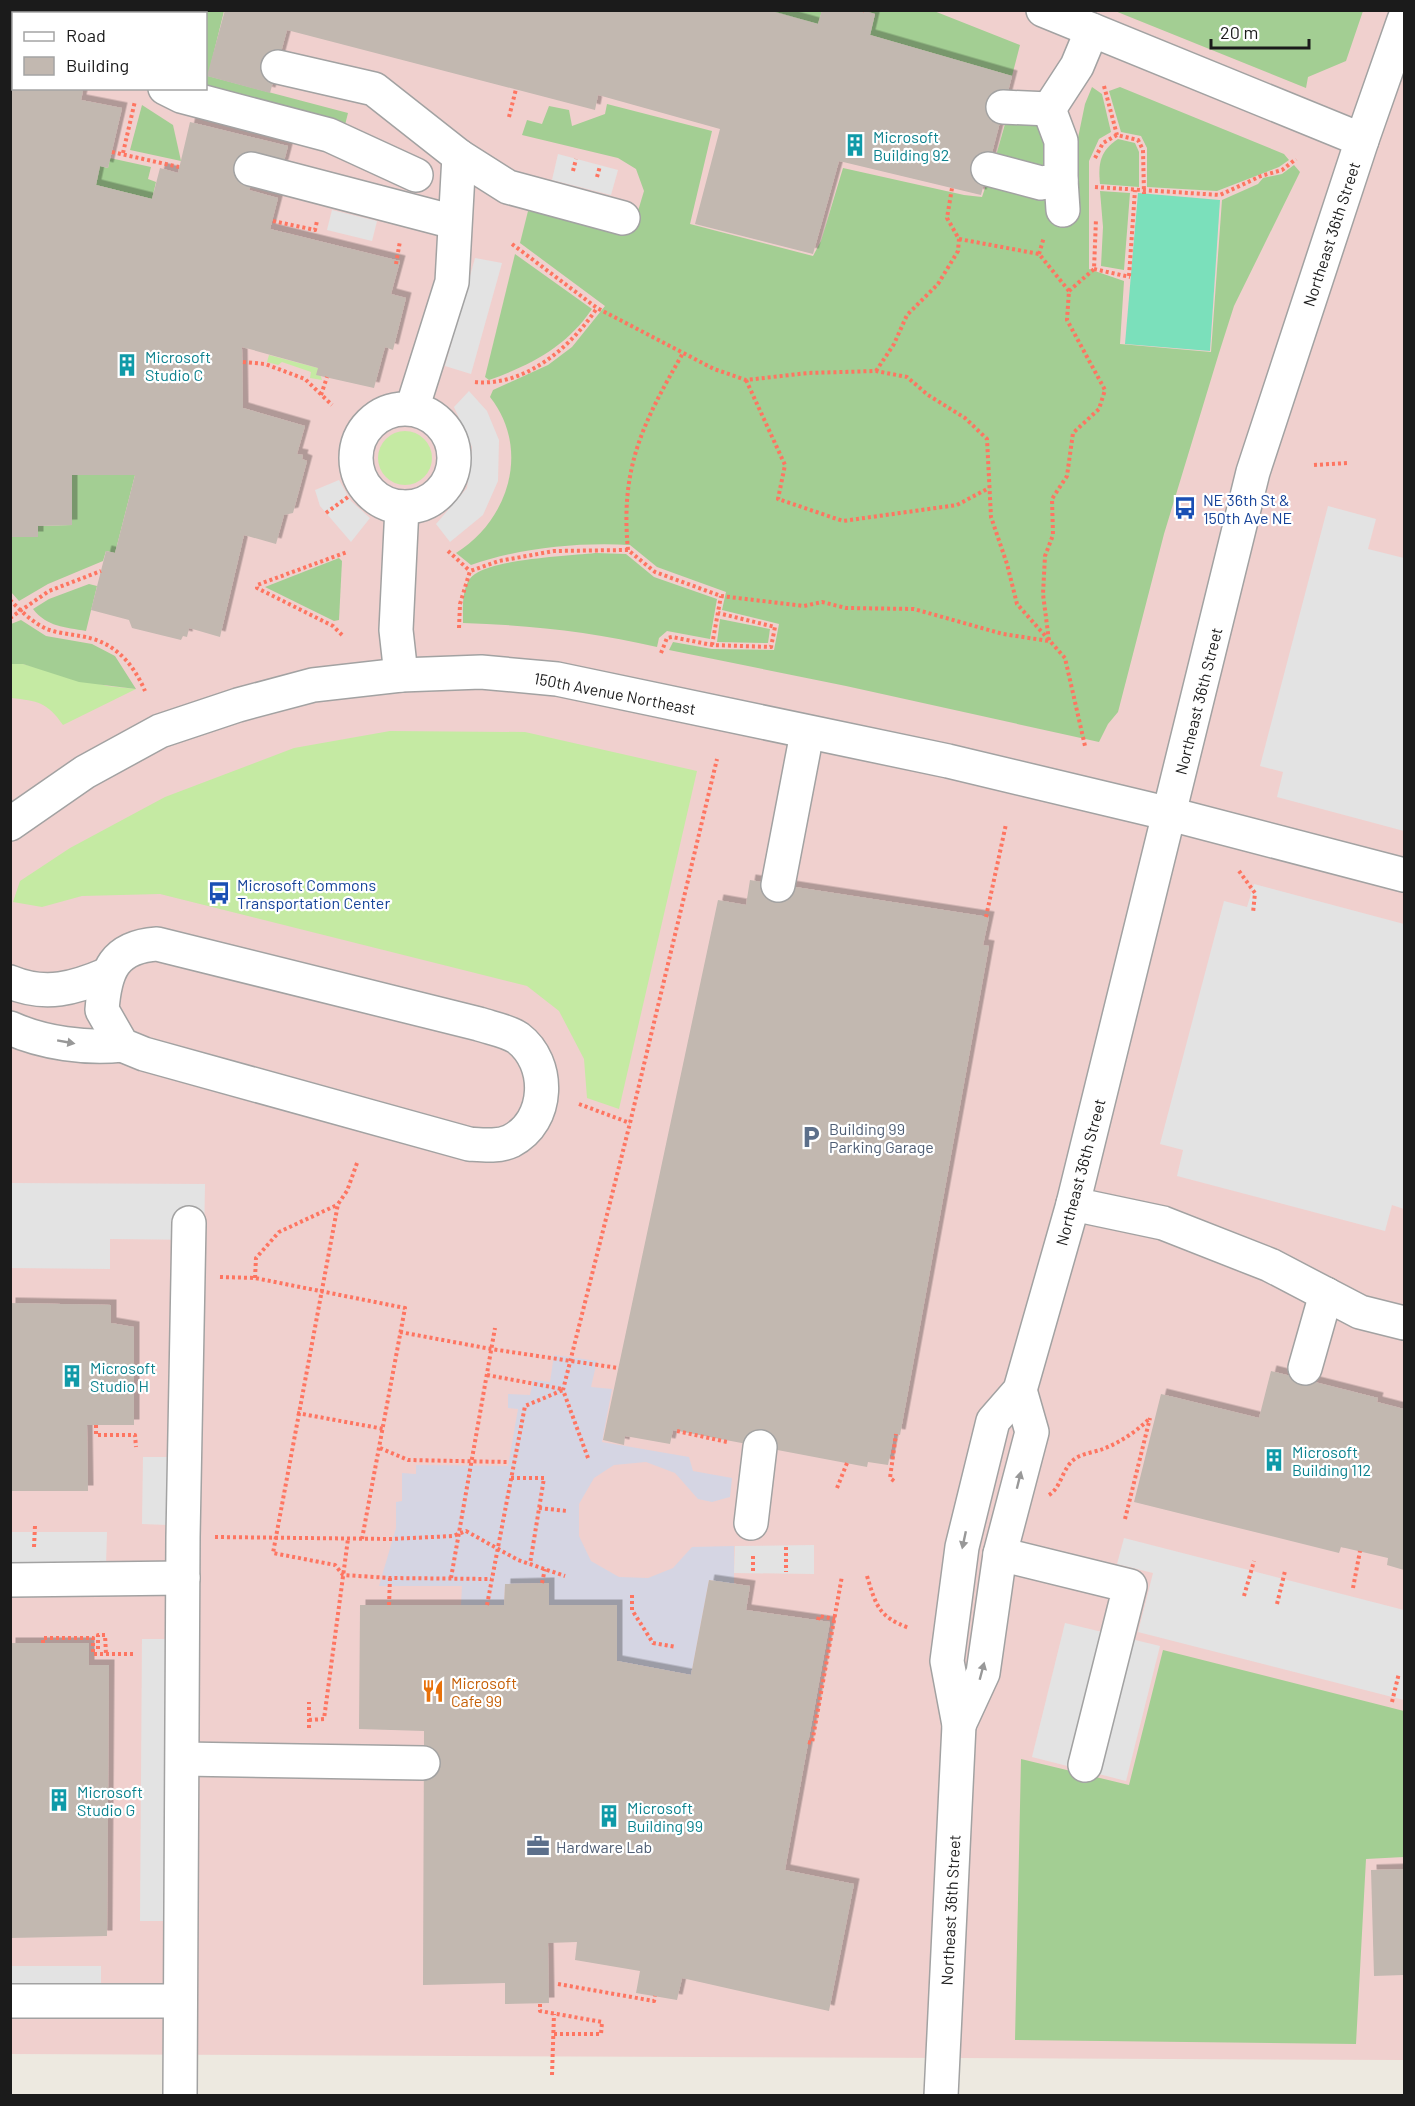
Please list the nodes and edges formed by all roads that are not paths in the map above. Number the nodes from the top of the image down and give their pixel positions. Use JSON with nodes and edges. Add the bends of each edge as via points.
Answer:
{"nodes":[{"id":1,"x":1043,"y":10,"type":"edge"},
{"id":2,"x":1404,"y":20,"type":"edge"},
{"id":3,"x":1092,"y":30,"type":"junction"},
{"id":4,"x":278,"y":67,"type":"dead end"},
{"id":5,"x":150,"y":94,"type":"edge"},
{"id":6,"x":1003,"y":107,"type":"dead end"},
{"id":7,"x":1049,"y":109,"type":"junction"},
{"id":8,"x":1362,"y":140,"type":"junction"},
{"id":9,"x":459,"y":156,"type":"junction"},
{"id":10,"x":251,"y":169,"type":"dead end"},
{"id":11,"x":988,"y":169,"type":"dead end"},
{"id":12,"x":416,"y":175,"type":"dead end"},
{"id":13,"x":623,"y":218,"type":"dead end"},
{"id":14,"x":454,"y":222,"type":"junction"},
{"id":15,"x":412,"y":409,"type":"junction"},
{"id":16,"x":402,"y":507,"type":"junction"},
{"id":17,"x":401,"y":675,"type":"junction"},
{"id":18,"x":807,"y":733,"type":"junction"},
{"id":19,"x":1170,"y":814,"type":"junction"},
{"id":20,"x":10,"y":824,"type":"edge"},
{"id":21,"x":1404,"y":875,"type":"edge"},
{"id":22,"x":778,"y":885,"type":"dead end"},
{"id":23,"x":108,"y":974,"type":"junction"},
{"id":24,"x":10,"y":982,"type":"edge"},
{"id":25,"x":10,"y":1028,"type":"edge"},
{"id":26,"x":122,"y":1046,"type":"junction"},
{"id":27,"x":1073,"y":1204,"type":"junction"},
{"id":28,"x":189,"y":1223,"type":"dead end"},
{"id":29,"x":1326,"y":1294,"type":"junction"},
{"id":30,"x":1404,"y":1323,"type":"edge"},
{"id":31,"x":1305,"y":1368,"type":"dead end"},
{"id":32,"x":1020,"y":1390,"type":"junction"},
{"id":33,"x":760,"y":1447,"type":"dead end"},
{"id":34,"x":752,"y":1536,"type":"road end"},
{"id":35,"x":1000,"y":1554,"type":"junction"},
{"id":36,"x":183,"y":1578,"type":"junction"},
{"id":37,"x":10,"y":1580,"type":"edge"},
{"id":38,"x":960,"y":1725,"type":"junction"},
{"id":39,"x":183,"y":1759,"type":"junction"},
{"id":40,"x":423,"y":1763,"type":"dead end"},
{"id":41,"x":1085,"y":1765,"type":"dead end"},
{"id":42,"x":10,"y":2001,"type":"edge"},
{"id":43,"x":180,"y":2001,"type":"junction"},
{"id":44,"x":180,"y":2096,"type":"edge"},
{"id":45,"x":941,"y":2096,"type":"edge"}],
"edges":[{"from":1,"to":3,"type":"street"},
{"from":2,"to":8,"type":"street","name":"Northeast 36th Street"},
{"from":3,"to":7,"type":"street","via":[[1077,66]]},
{"from":3,"to":8,"type":"street"},
{"from":4,"to":9,"type":"street","via":[[374,89]]},
{"from":5,"to":12,"type":"street","via":[[181,96],[329,135]]},
{"from":6,"to":7,"type":"street"},
{"from":7,"to":11,"type":"street","via":[[1061,141],[1062,195],[1041,183]]},
{"from":8,"to":19,"type":"street","name":"Northeast 36th Street","via":[[1253,472]]},
{"from":9,"to":13,"type":"street","via":[[508,187]]},
{"from":9,"to":14,"type":"street"},
{"from":10,"to":14,"type":"street"},
{"from":14,"to":15,"type":"street","via":[[452,282]]},
{"from":15,"to":16,"type":"street","via":[[441,424],[454,454],[448,478],[434,498]]},
{"from":15,"to":16,"type":"street","via":[[389,411],[369,424],[356,452],[357,468],[373,495]]},
{"from":16,"to":17,"type":"street","via":[[396,630]]},
{"from":17,"to":18,"type":"street","name":"150th Avenue Northeast","via":[[481,672],[557,679]]},
{"from":17,"to":20,"type":"street","name":"150th Avenue Northeast","via":[[313,685],[160,731],[86,772]]},
{"from":18,"to":19,"type":"street","name":"150th Avenue Northeast","via":[[948,761]]},
{"from":18,"to":22,"type":"street"},
{"from":19,"to":21,"type":"street","name":"150th Avenue Northeast"},
{"from":19,"to":27,"type":"street","name":"Northeast 36th Street"},
{"from":23,"to":24,"type":"street","via":[[73,988],[31,988]]},
{"from":23,"to":26,"type":"street","via":[[102,1010]]},
{"from":23,"to":26,"type":"street","via":[[122,953],[139,945],[157,944],[479,1024],[516,1037],[528,1048],[540,1069],[540,1104],[526,1129],[511,1141],[469,1144]]},
{"from":25,"to":26,"type":"street","one_way":true,"via":[[99,1048]]},
{"from":27,"to":29,"type":"street","via":[[1163,1223],[1270,1264]]},
{"from":27,"to":32,"type":"street","name":"Northeast 36th Street"},
{"from":28,"to":36,"type":"street"},
{"from":29,"to":30,"type":"street","via":[[1360,1312]]},
{"from":29,"to":31,"type":"street"},
{"from":35,"to":32,"type":"street","name":"Northeast 36th Street","one_way":true,"via":[[1032,1432]]},
{"from":32,"to":38,"type":"street","name":"Northeast 36th Street","one_way":true,"via":[[993,1421],[962,1547],[947,1661]]},
{"from":33,"to":34,"type":"street"},
{"from":38,"to":35,"type":"street","name":"Northeast 36th Street","one_way":true,"via":[[983,1673]]},
{"from":35,"to":41,"type":"street","via":[[1130,1586]]},
{"from":36,"to":37,"type":"street"},
{"from":36,"to":39,"type":"street"},
{"from":38,"to":45,"type":"street","name":"Northeast 36th Street"},
{"from":39,"to":40,"type":"street"},
{"from":39,"to":43,"type":"street"},
{"from":42,"to":43,"type":"street"},
{"from":43,"to":44,"type":"street"}]}
